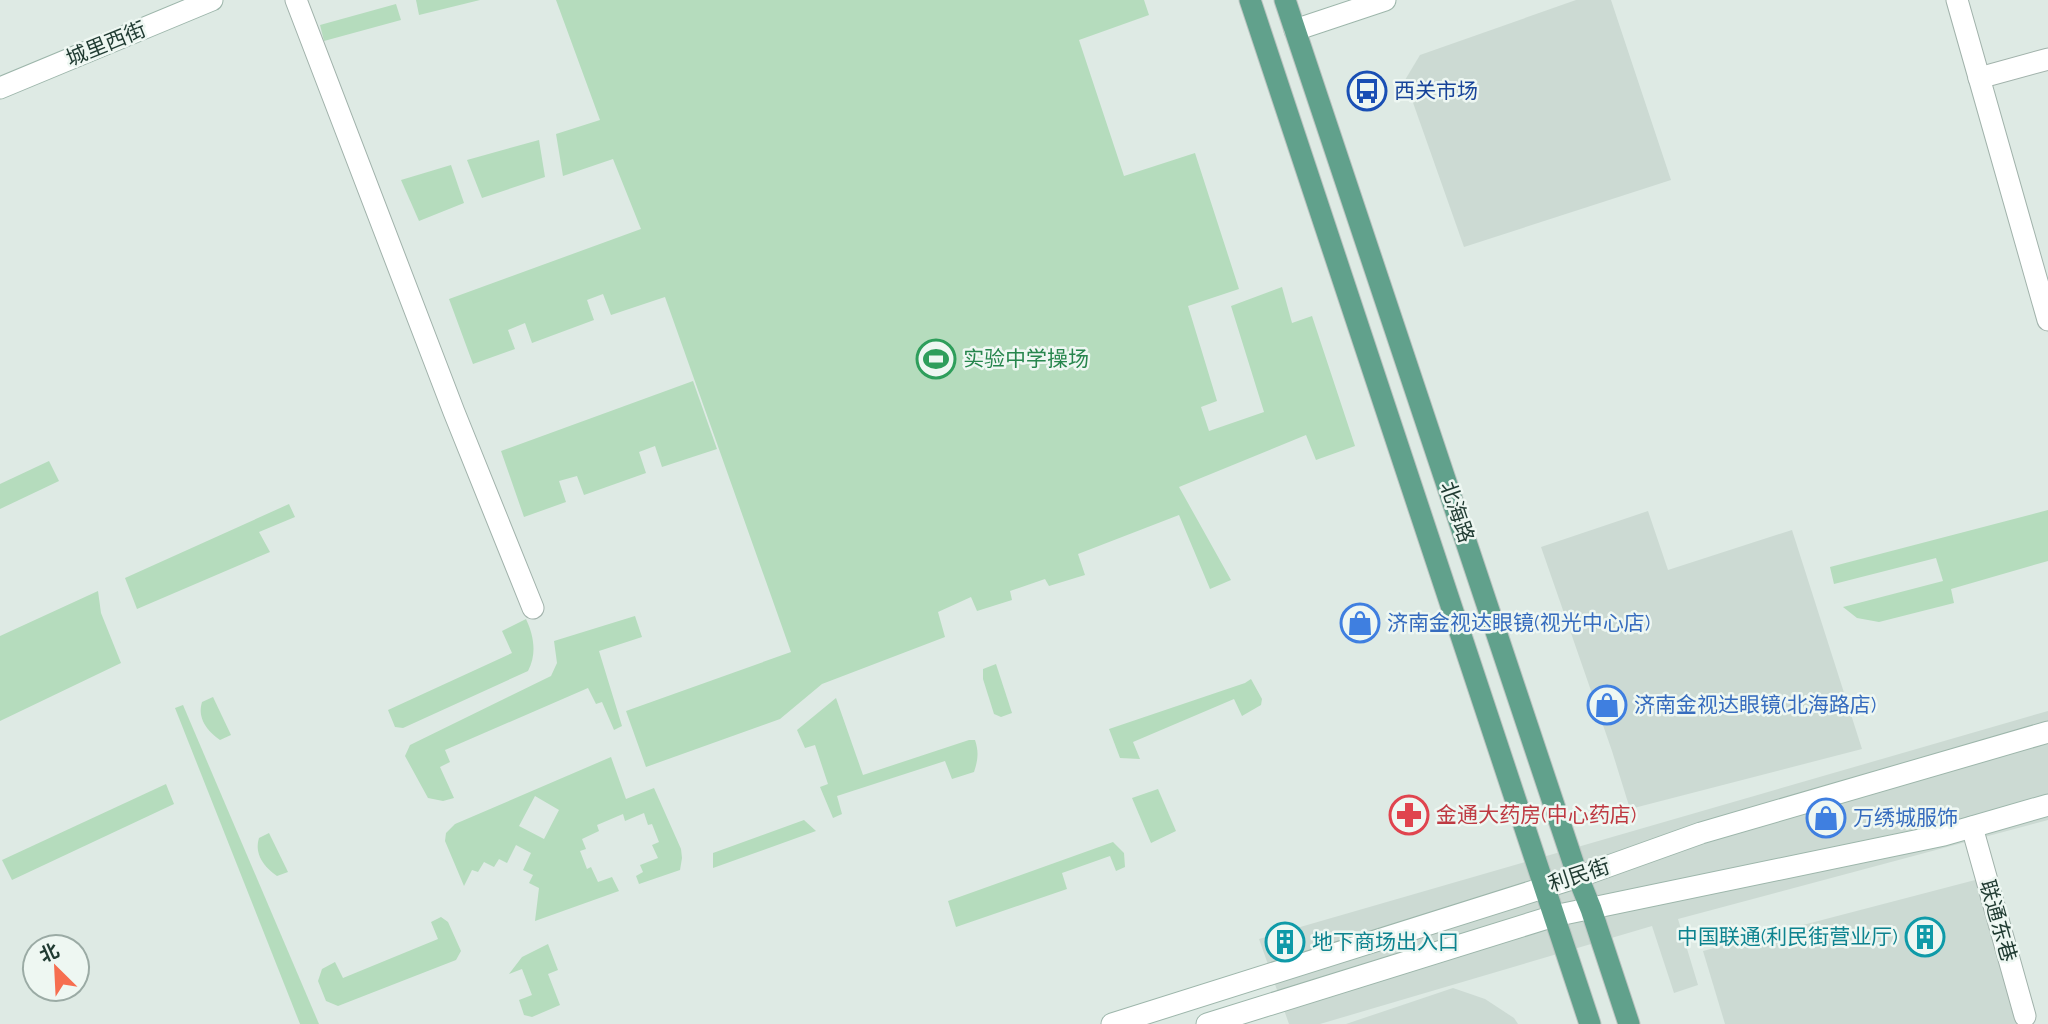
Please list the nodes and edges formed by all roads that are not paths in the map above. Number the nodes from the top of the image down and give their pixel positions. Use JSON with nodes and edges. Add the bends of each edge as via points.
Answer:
{"nodes":[{"id":1,"x":212,"y":0,"type":"edge"},
{"id":2,"x":296,"y":0,"type":"edge"},
{"id":3,"x":1250,"y":0,"type":"edge"},
{"id":4,"x":1285,"y":0,"type":"edge"},
{"id":5,"x":1385,"y":0,"type":"edge"},
{"id":6,"x":1956,"y":0,"type":"edge"},
{"id":7,"x":1295,"y":30,"type":"junction"},
{"id":8,"x":2048,"y":60,"type":"edge"},
{"id":9,"x":1979,"y":78,"type":"junction"},
{"id":10,"x":0,"y":88,"type":"edge"},
{"id":11,"x":2048,"y":320,"type":"edge"},
{"id":12,"x":533,"y":608,"type":"dead end"},
{"id":13,"x":2048,"y":732,"type":"edge"},
{"id":14,"x":2048,"y":806,"type":"edge"},
{"id":15,"x":1972,"y":827,"type":"junction"},
{"id":16,"x":1578,"y":877,"type":"junction"},
{"id":17,"x":1544,"y":886,"type":"junction"},
{"id":18,"x":1591,"y":909,"type":"junction"},
{"id":19,"x":1554,"y":916,"type":"junction"},
{"id":20,"x":2025,"y":1016,"type":"dead end"},
{"id":21,"x":1112,"y":1024,"type":"edge"},
{"id":22,"x":1207,"y":1024,"type":"edge"},
{"id":23,"x":1590,"y":1024,"type":"edge"},
{"id":24,"x":1629,"y":1024,"type":"edge"}],
"edges":[{"from":1,"to":10,"type":"main road","name":"城里西街"},
{"from":2,"to":12,"type":"main road"},
{"from":3,"to":17,"type":"main road","name":"北海路"},
{"from":4,"to":7,"type":"main road","name":"北海路"},
{"from":5,"to":7,"type":"main road"},
{"from":6,"to":9,"type":"main road"},
{"from":7,"to":16,"type":"main road","name":"北海路"},
{"from":8,"to":9,"type":"main road"},
{"from":9,"to":11,"type":"main road"},
{"from":13,"to":16,"type":"main road","name":"利民街","via":[[1701,833]]},
{"from":14,"to":15,"type":"main road","name":"利民街"},
{"from":15,"to":18,"type":"main road","name":"利民街"},
{"from":15,"to":20,"type":"main road","name":"联通东巷"},
{"from":16,"to":17,"type":"main road","name":"利民街"},
{"from":16,"to":18,"type":"main road","name":"北海路"},
{"from":17,"to":19,"type":"main road","name":"北海路"},
{"from":17,"to":21,"type":"main road","name":"利民街"},
{"from":18,"to":19,"type":"main road","name":"利民街"},
{"from":18,"to":24,"type":"main road","name":"北海路"},
{"from":19,"to":22,"type":"main road","name":"利民街"},
{"from":19,"to":23,"type":"main road","name":"北海路"}]}
